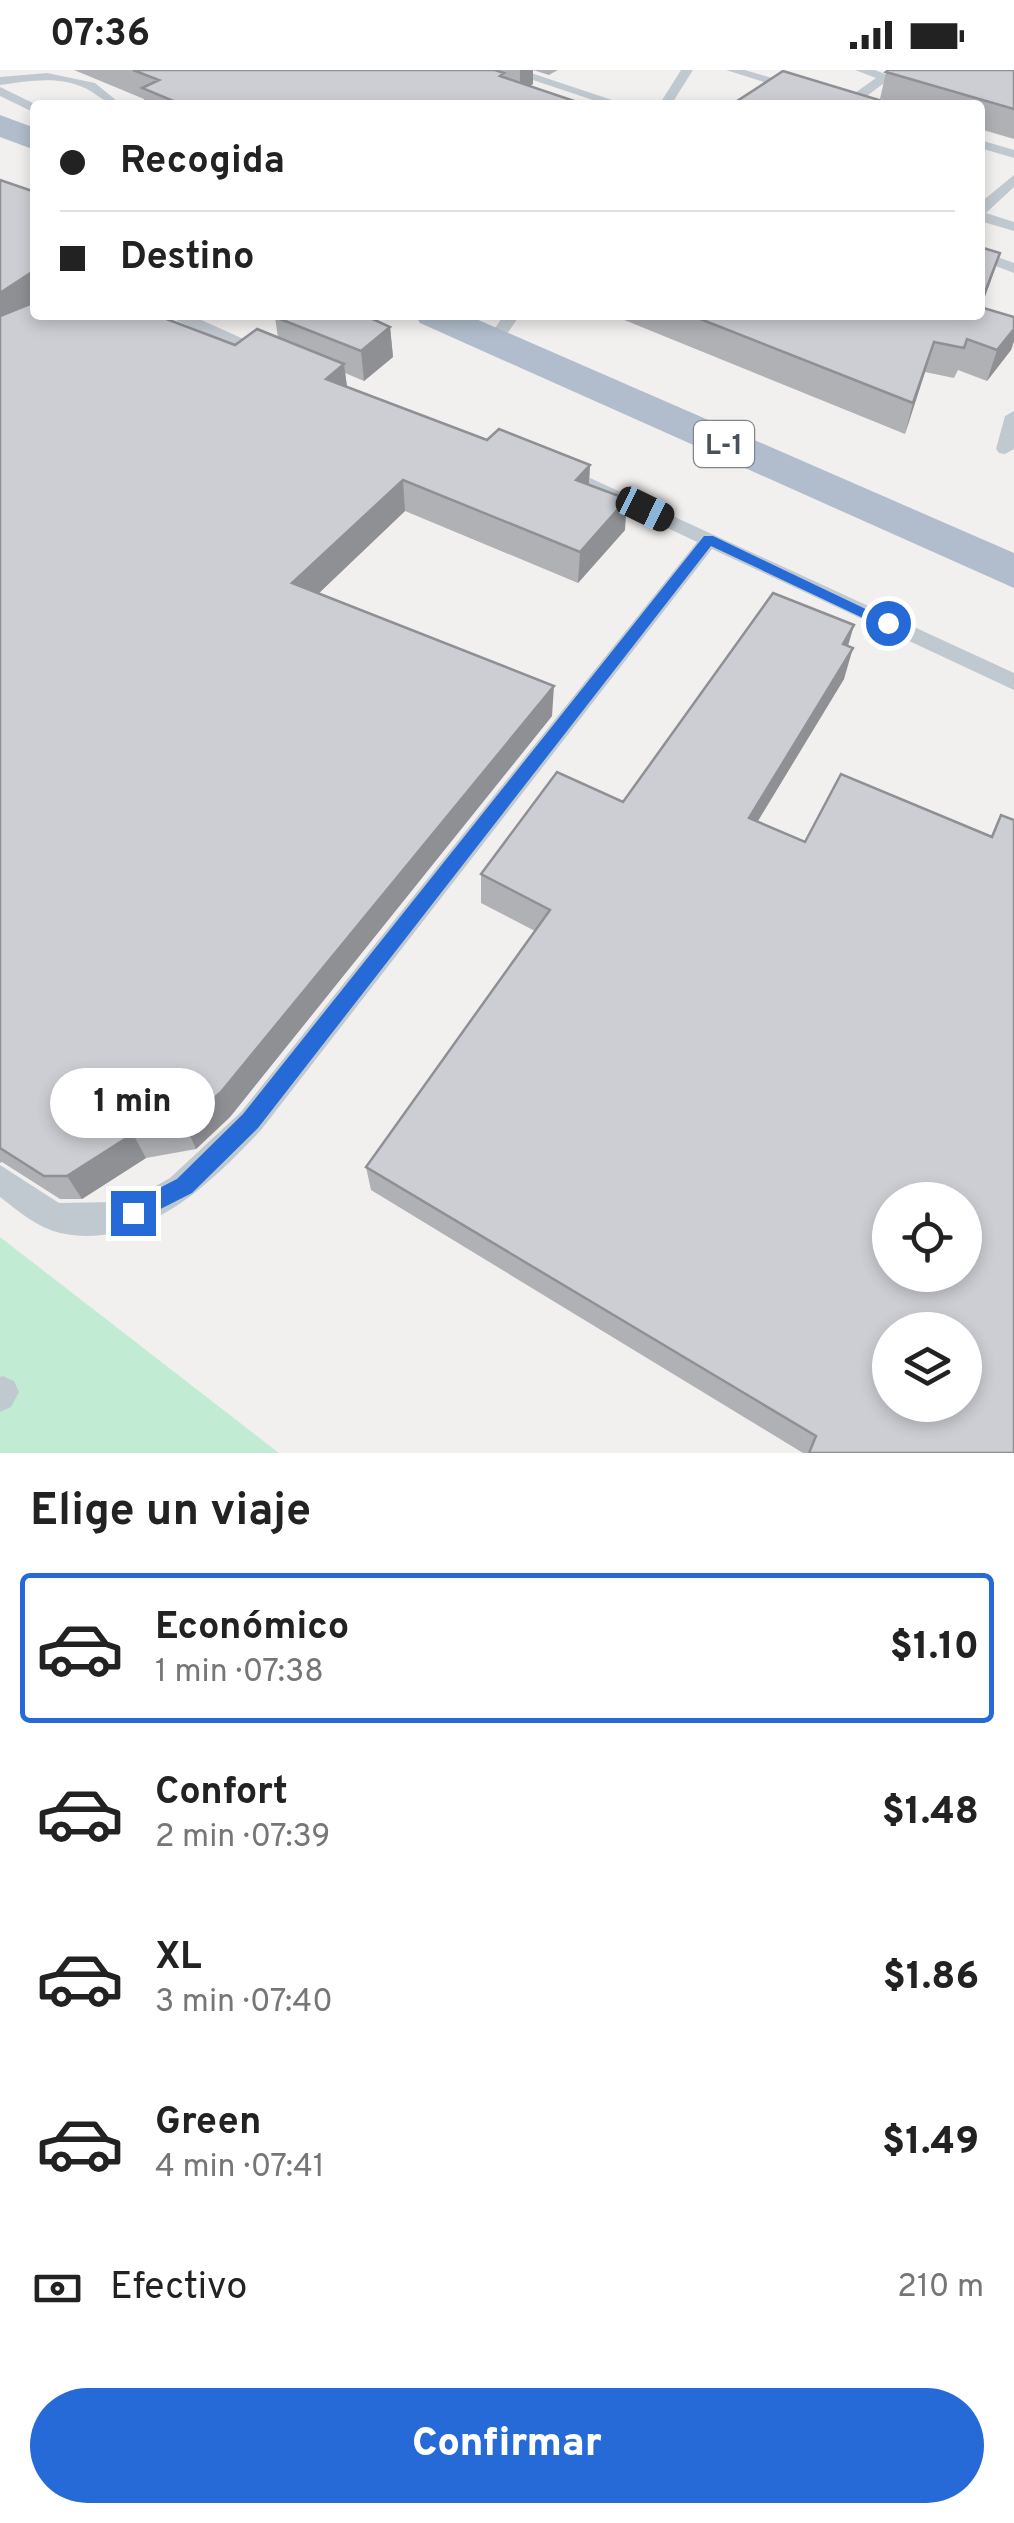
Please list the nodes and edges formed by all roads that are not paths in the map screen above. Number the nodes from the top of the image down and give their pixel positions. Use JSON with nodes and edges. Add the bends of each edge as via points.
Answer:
{"nodes":[{"id":1,"x":509,"y":70,"type":"edge"},
{"id":2,"x":687,"y":70,"type":"edge"},
{"id":3,"x":732,"y":70,"type":"edge"},
{"id":4,"x":861,"y":70,"type":"edge"},
{"id":5,"x":59,"y":72,"type":"edge"},
{"id":6,"x":0,"y":82,"type":"edge"},
{"id":7,"x":0,"y":91,"type":"edge"},
{"id":8,"x":111,"y":100,"type":"edge"},
{"id":9,"x":605,"y":100,"type":"edge"},
{"id":10,"x":668,"y":100,"type":"edge"},
{"id":11,"x":831,"y":100,"type":"edge"},
{"id":12,"x":855,"y":100,"type":"edge"},
{"id":13,"x":30,"y":106,"type":"edge"},
{"id":14,"x":0,"y":125,"type":"edge"},
{"id":15,"x":30,"y":138,"type":"edge"},
{"id":16,"x":985,"y":145,"type":"edge"},
{"id":17,"x":1014,"y":154,"type":"edge"},
{"id":18,"x":1014,"y":179,"type":"edge"},
{"id":19,"x":985,"y":208,"type":"edge"},
{"id":20,"x":985,"y":215,"type":"edge"},
{"id":21,"x":1014,"y":227,"type":"edge"},
{"id":22,"x":985,"y":256,"type":"edge"},
{"id":23,"x":1014,"y":268,"type":"edge"},
{"id":24,"x":188,"y":320,"type":"edge"},
{"id":25,"x":461,"y":320,"type":"edge"},
{"id":26,"x":503,"y":328,"type":"edge"},
{"id":27,"x":292,"y":364,"type":"edge"},
{"id":28,"x":1014,"y":416,"type":"edge"},
{"id":29,"x":1005,"y":449,"type":"dead end"},
{"id":30,"x":546,"y":466,"type":"edge"},
{"id":31,"x":708,"y":540,"type":"junction"},
{"id":32,"x":1014,"y":572,"type":"edge"},
{"id":33,"x":1014,"y":682,"type":"edge"},
{"id":34,"x":0,"y":1179,"type":"edge"}],
"edges":[{"from":1,"to":9,"type":"lane"},
{"from":2,"to":10,"type":"lane"},
{"from":3,"to":11,"type":"lane"},
{"from":4,"to":12,"type":"lane","via":[[886,77]]},
{"from":5,"to":6,"type":"lane"},
{"from":5,"to":8,"type":"lane"},
{"from":7,"to":13,"type":"lane"},
{"from":14,"to":15,"type":"main road"},
{"from":16,"to":17,"type":"lane"},
{"from":18,"to":19,"type":"lane"},
{"from":20,"to":21,"type":"lane"},
{"from":22,"to":23,"type":"lane"},
{"from":24,"to":27,"type":"lane"},
{"from":25,"to":26,"type":"main road","number":"L-1"},
{"from":26,"to":32,"type":"main road","number":"L-1"},
{"from":28,"to":29,"type":"lane"},
{"from":30,"to":31,"type":"lane"},
{"from":31,"to":33,"type":"lane"},
{"from":31,"to":34,"type":"lane","via":[[250,1121],[206,1168],[161,1201],[101,1219],[60,1218]]}]}
